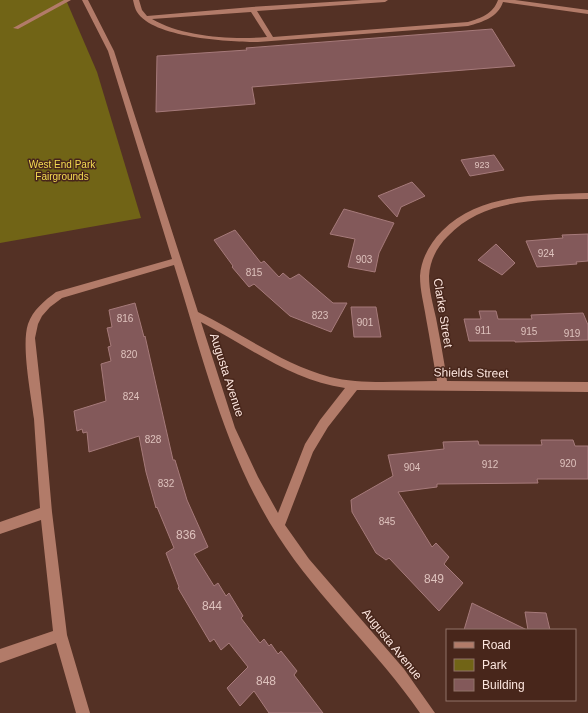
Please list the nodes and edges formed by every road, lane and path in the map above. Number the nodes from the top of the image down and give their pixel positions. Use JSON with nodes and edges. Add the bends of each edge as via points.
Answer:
{"nodes":[{"id":1,"x":68,"y":0,"type":"edge"},
{"id":2,"x":85,"y":0,"type":"edge"},
{"id":3,"x":136,"y":0,"type":"edge"},
{"id":4,"x":385,"y":0,"type":"edge"},
{"id":5,"x":501,"y":0,"type":"edge"},
{"id":6,"x":252,"y":9,"type":"junction"},
{"id":7,"x":588,"y":12,"type":"edge"},
{"id":8,"x":146,"y":18,"type":"junction"},
{"id":9,"x":16,"y":28,"type":"dead end"},
{"id":10,"x":270,"y":39,"type":"junction"},
{"id":11,"x":588,"y":196,"type":"edge"},
{"id":12,"x":177,"y":261,"type":"junction"},
{"id":13,"x":194,"y":314,"type":"junction"},
{"id":14,"x":354,"y":385,"type":"junction"},
{"id":15,"x":443,"y":386,"type":"junction"},
{"id":16,"x":588,"y":387,"type":"edge"},
{"id":17,"x":46,"y":512,"type":"junction"},
{"id":18,"x":279,"y":526,"type":"junction"},
{"id":19,"x":0,"y":528,"type":"edge"},
{"id":20,"x":60,"y":635,"type":"junction"},
{"id":21,"x":0,"y":656,"type":"edge"},
{"id":22,"x":83,"y":713,"type":"edge"},
{"id":23,"x":428,"y":713,"type":"edge"}],
"edges":[{"from":1,"to":9,"type":"street"},
{"from":2,"to":12,"type":"street","name":"Augusta Avenue","via":[[111,51]]},
{"from":3,"to":8,"type":"street","via":[[139,11]]},
{"from":4,"to":6,"type":"street"},
{"from":5,"to":7,"type":"street"},
{"from":5,"to":10,"type":"street","via":[[495,12],[487,18],[468,24]]},
{"from":6,"to":8,"type":"street"},
{"from":6,"to":10,"type":"street"},
{"from":8,"to":10,"type":"street","via":[[166,28],[205,38],[245,41]]},
{"from":11,"to":15,"type":"street","name":"Clarke Street","via":[[496,204],[459,220],[434,246],[428,258],[425,275]]},
{"from":12,"to":13,"type":"street","name":"Augusta Avenue"},
{"from":12,"to":17,"type":"street","via":[[58,295],[39,313],[33,324],[30,338]]},
{"from":13,"to":14,"type":"street","name":"Shields Street","via":[[286,364],[329,381]]},
{"from":13,"to":18,"type":"street","name":"Augusta Avenue","via":[[230,428],[250,474]]},
{"from":14,"to":15,"type":"street","name":"Shields Street"},
{"from":14,"to":18,"type":"street","via":[[332,412],[310,448],[295,480]]},
{"from":15,"to":16,"type":"street","name":"Shields Street"},
{"from":17,"to":19,"type":"street"},
{"from":17,"to":20,"type":"street"},
{"from":18,"to":23,"type":"street","name":"Augusta Avenue","via":[[305,563],[359,624],[416,694]]},
{"from":20,"to":21,"type":"street"},
{"from":20,"to":22,"type":"street"}]}
